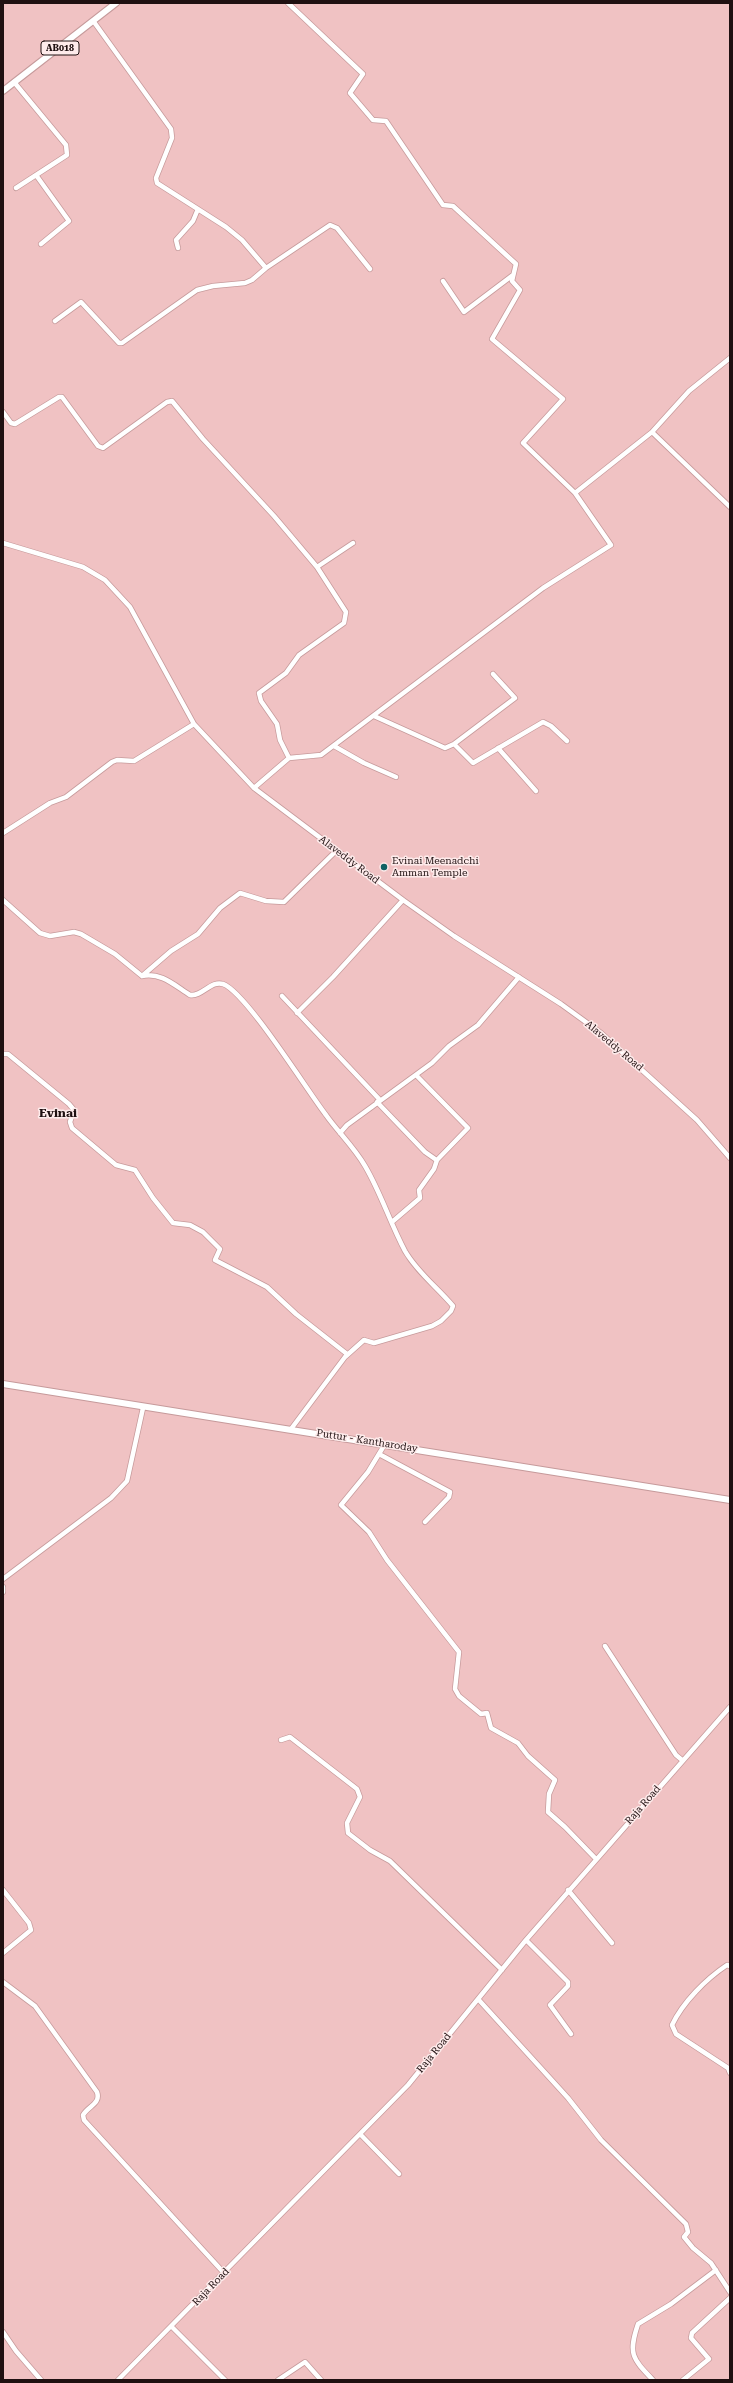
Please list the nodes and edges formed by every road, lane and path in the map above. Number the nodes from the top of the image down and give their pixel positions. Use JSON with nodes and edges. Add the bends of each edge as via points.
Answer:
{"nodes":[{"id":1,"x":116,"y":3,"type":"edge"},
{"id":2,"x":288,"y":3,"type":"edge"},
{"id":3,"x":94,"y":22,"type":"junction"},
{"id":4,"x":14,"y":82,"type":"junction"},
{"id":5,"x":3,"y":91,"type":"edge"},
{"id":6,"x":36,"y":175,"type":"junction"},
{"id":7,"x":16,"y":188,"type":"dead end"},
{"id":8,"x":198,"y":209,"type":"junction"},
{"id":9,"x":41,"y":244,"type":"dead end"},
{"id":10,"x":178,"y":248,"type":"dead end"},
{"id":11,"x":266,"y":268,"type":"junction"},
{"id":12,"x":370,"y":269,"type":"dead end"},
{"id":13,"x":513,"y":275,"type":"junction"},
{"id":14,"x":443,"y":281,"type":"dead end"},
{"id":15,"x":55,"y":321,"type":"dead end"},
{"id":16,"x":730,"y":358,"type":"edge"},
{"id":17,"x":3,"y":412,"type":"edge"},
{"id":18,"x":652,"y":432,"type":"junction"},
{"id":19,"x":574,"y":493,"type":"junction"},
{"id":20,"x":730,"y":507,"type":"edge"},
{"id":21,"x":3,"y":543,"type":"edge"},
{"id":22,"x":353,"y":543,"type":"dead end"},
{"id":23,"x":316,"y":567,"type":"junction"},
{"id":24,"x":493,"y":674,"type":"dead end"},
{"id":25,"x":374,"y":716,"type":"junction"},
{"id":26,"x":194,"y":724,"type":"junction"},
{"id":27,"x":567,"y":741,"type":"dead end"},
{"id":28,"x":454,"y":744,"type":"junction"},
{"id":29,"x":334,"y":746,"type":"junction"},
{"id":30,"x":498,"y":748,"type":"junction"},
{"id":31,"x":289,"y":758,"type":"junction"},
{"id":32,"x":396,"y":776,"type":"dead end"},
{"id":33,"x":254,"y":788,"type":"junction"},
{"id":34,"x":536,"y":792,"type":"dead end"},
{"id":35,"x":3,"y":833,"type":"edge"},
{"id":36,"x":336,"y":852,"type":"junction"},
{"id":37,"x":3,"y":900,"type":"edge"},
{"id":38,"x":403,"y":900,"type":"junction"},
{"id":39,"x":142,"y":976,"type":"junction"},
{"id":40,"x":519,"y":977,"type":"junction"},
{"id":41,"x":282,"y":996,"type":"dead end"},
{"id":42,"x":297,"y":1013,"type":"junction"},
{"id":43,"x":3,"y":1054,"type":"edge"},
{"id":44,"x":416,"y":1075,"type":"junction"},
{"id":45,"x":378,"y":1101,"type":"junction"},
{"id":46,"x":340,"y":1132,"type":"junction"},
{"id":47,"x":730,"y":1158,"type":"edge"},
{"id":48,"x":436,"y":1159,"type":"dead end"},
{"id":49,"x":392,"y":1222,"type":"junction"},
{"id":50,"x":347,"y":1354,"type":"junction"},
{"id":51,"x":3,"y":1384,"type":"edge"},
{"id":52,"x":143,"y":1408,"type":"junction"},
{"id":53,"x":291,"y":1429,"type":"junction"},
{"id":54,"x":385,"y":1444,"type":"junction"},
{"id":55,"x":379,"y":1454,"type":"junction"},
{"id":56,"x":730,"y":1500,"type":"edge"},
{"id":57,"x":425,"y":1522,"type":"dead end"},
{"id":58,"x":3,"y":1579,"type":"edge"},
{"id":59,"x":3,"y":1587,"type":"edge"},
{"id":60,"x":3,"y":1592,"type":"edge"},
{"id":61,"x":606,"y":1646,"type":"dead end"},
{"id":62,"x":730,"y":1707,"type":"edge"},
{"id":63,"x":281,"y":1740,"type":"dead end"},
{"id":64,"x":682,"y":1760,"type":"junction"},
{"id":65,"x":596,"y":1859,"type":"junction"},
{"id":66,"x":3,"y":1890,"type":"edge"},
{"id":67,"x":568,"y":1890,"type":"junction"},
{"id":68,"x":526,"y":1940,"type":"junction"},
{"id":69,"x":612,"y":1943,"type":"dead end"},
{"id":70,"x":3,"y":1953,"type":"edge"},
{"id":71,"x":730,"y":1966,"type":"edge"},
{"id":72,"x":502,"y":1970,"type":"junction"},
{"id":73,"x":3,"y":1982,"type":"edge"},
{"id":74,"x":478,"y":1999,"type":"junction"},
{"id":75,"x":571,"y":2034,"type":"dead end"},
{"id":76,"x":730,"y":2073,"type":"edge"},
{"id":77,"x":360,"y":2134,"type":"junction"},
{"id":78,"x":399,"y":2174,"type":"dead end"},
{"id":79,"x":716,"y":2270,"type":"junction"},
{"id":80,"x":224,"y":2273,"type":"junction"},
{"id":81,"x":730,"y":2292,"type":"edge"},
{"id":82,"x":730,"y":2298,"type":"edge"},
{"id":83,"x":172,"y":2327,"type":"junction"},
{"id":84,"x":3,"y":2332,"type":"edge"},
{"id":85,"x":41,"y":2380,"type":"edge"},
{"id":86,"x":118,"y":2380,"type":"edge"},
{"id":87,"x":225,"y":2380,"type":"edge"},
{"id":88,"x":278,"y":2380,"type":"edge"},
{"id":89,"x":321,"y":2380,"type":"edge"},
{"id":90,"x":653,"y":2380,"type":"edge"},
{"id":91,"x":683,"y":2380,"type":"edge"}],
"edges":[{"from":1,"to":3,"type":"main road","number":"AB018"},
{"from":2,"to":13,"type":"street","via":[[363,74],[350,93],[373,120],[386,121],[443,205],[453,206],[516,264]]},
{"from":3,"to":4,"type":"main road","number":"AB018"},
{"from":3,"to":8,"type":"street","via":[[171,130],[172,138],[156,178],[157,183]]},
{"from":4,"to":5,"type":"main road","number":"AB018"},
{"from":4,"to":6,"type":"street","via":[[68,150],[67,155]]},
{"from":6,"to":7,"type":"street"},
{"from":6,"to":9,"type":"street","via":[[69,221]]},
{"from":8,"to":10,"type":"street","via":[[192,221],[176,240]]},
{"from":8,"to":11,"type":"street","via":[[242,240]]},
{"from":11,"to":12,"type":"street","via":[[330,225],[337,228]]},
{"from":11,"to":15,"type":"street","via":[[245,283],[197,290],[122,343],[119,343],[81,302]]},
{"from":13,"to":14,"type":"street","via":[[464,312]]},
{"from":13,"to":19,"type":"street","via":[[512,281],[520,290],[492,339],[563,399],[523,443]]},
{"from":16,"to":18,"type":"street","via":[[689,391]]},
{"from":17,"to":23,"type":"street","via":[[11,423],[15,424],[58,396],[62,396],[102,448],[172,401]]},
{"from":18,"to":19,"type":"street"},
{"from":18,"to":20,"type":"street"},
{"from":19,"to":25,"type":"street","via":[[611,545],[543,588]]},
{"from":21,"to":26,"type":"street","name":"Alaveddy Road","via":[[83,567],[105,580],[130,607]]},
{"from":22,"to":23,"type":"street"},
{"from":23,"to":31,"type":"street","via":[[347,617],[344,623],[299,655],[286,673],[259,693],[261,701],[277,724],[280,740]]},
{"from":24,"to":28,"type":"street","via":[[515,698]]},
{"from":25,"to":28,"type":"street","via":[[440,747],[445,748]]},
{"from":25,"to":29,"type":"street"},
{"from":26,"to":33,"type":"street","name":"Alaveddy Road"},
{"from":26,"to":35,"type":"street","via":[[134,762],[112,762],[66,797],[50,803]]},
{"from":27,"to":30,"type":"street","via":[[543,722]]},
{"from":28,"to":30,"type":"street","via":[[473,763]]},
{"from":29,"to":31,"type":"street","via":[[321,755]]},
{"from":29,"to":32,"type":"street","via":[[364,763]]},
{"from":30,"to":34,"type":"street"},
{"from":31,"to":33,"type":"street"},
{"from":33,"to":36,"type":"street","name":"Alaveddy Road"},
{"from":36,"to":38,"type":"street","name":"Alaveddy Road"},
{"from":36,"to":39,"type":"street","via":[[284,902],[266,901],[240,893],[220,908],[198,934],[171,951]]},
{"from":37,"to":39,"type":"street","via":[[40,933],[50,936],[74,932],[81,934],[115,954]]},
{"from":38,"to":40,"type":"street","name":"Alaveddy Road"},
{"from":38,"to":42,"type":"street"},
{"from":39,"to":46,"type":"street","via":[[159,975],[195,996],[216,984],[223,984],[232,991],[256,1016]]},
{"from":40,"to":44,"type":"street","via":[[478,1025]]},
{"from":40,"to":47,"type":"street","name":"Alaveddy Road","via":[[601,1033],[697,1120]]},
{"from":41,"to":42,"type":"street"},
{"from":42,"to":45,"type":"street"},
{"from":43,"to":50,"type":"street","via":[[8,1054],[69,1104],[74,1110],[70,1122],[72,1128],[116,1165],[135,1170],[173,1223],[190,1224],[203,1232],[220,1249],[215,1260],[266,1287]]},
{"from":44,"to":45,"type":"street"},
{"from":44,"to":49,"type":"street","via":[[468,1128],[437,1160],[434,1169],[419,1190],[420,1198]]},
{"from":45,"to":46,"type":"street"},
{"from":45,"to":48,"type":"street","via":[[425,1152]]},
{"from":46,"to":49,"type":"street","via":[[364,1164]]},
{"from":49,"to":50,"type":"street","via":[[406,1251],[424,1276],[453,1306],[441,1321],[432,1326],[374,1344],[364,1340]]},
{"from":50,"to":53,"type":"street"},
{"from":51,"to":52,"type":"main road","name":"Puttur - Kantharoday"},
{"from":52,"to":53,"type":"main road","name":"Puttur - Kantharoday"},
{"from":52,"to":58,"type":"street","via":[[127,1480],[111,1498]]},
{"from":53,"to":54,"type":"main road","name":"Puttur - Kantharoday"},
{"from":54,"to":55,"type":"street"},
{"from":54,"to":56,"type":"main road","name":"Puttur - Kantharoday"},
{"from":55,"to":57,"type":"street","via":[[450,1492],[449,1497]]},
{"from":55,"to":65,"type":"street","via":[[341,1505],[368,1532],[460,1652],[455,1689],[460,1696],[481,1714],[487,1713],[491,1728],[518,1743],[528,1756],[555,1780],[549,1794],[548,1812]]},
{"from":59,"to":60,"type":"street"},
{"from":61,"to":64,"type":"street","via":[[676,1755]]},
{"from":62,"to":64,"type":"street","name":"Raja Road"},
{"from":63,"to":72,"type":"street","via":[[290,1737],[358,1789],[360,1797],[347,1823],[348,1833],[390,1861]]},
{"from":64,"to":65,"type":"street","name":"Raja Road"},
{"from":65,"to":67,"type":"street","name":"Raja Road"},
{"from":66,"to":70,"type":"street","via":[[29,1923],[31,1930]]},
{"from":67,"to":68,"type":"street","name":"Raja Road"},
{"from":67,"to":69,"type":"street"},
{"from":68,"to":72,"type":"street","name":"Raja Road"},
{"from":68,"to":75,"type":"street","via":[[568,1982],[568,1986],[550,2005]]},
{"from":71,"to":76,"type":"street","via":[[719,1970],[703,1985],[672,2025],[676,2034],[728,2068]]},
{"from":72,"to":74,"type":"street","name":"Raja Road"},
{"from":73,"to":80,"type":"street","via":[[35,2006],[97,2092],[99,2097],[83,2115],[84,2120]]},
{"from":74,"to":77,"type":"street","name":"Raja Road","via":[[408,2085]]},
{"from":74,"to":79,"type":"street","via":[[568,2098],[601,2140],[686,2224],[688,2232],[684,2237]]},
{"from":77,"to":78,"type":"street"},
{"from":77,"to":80,"type":"street","name":"Raja Road"},
{"from":79,"to":81,"type":"street"},
{"from":79,"to":90,"type":"street","via":[[671,2304],[638,2324],[632,2344],[634,2361]]},
{"from":80,"to":83,"type":"street","name":"Raja Road"},
{"from":82,"to":91,"type":"street","via":[[692,2333],[691,2338],[709,2359]]},
{"from":83,"to":86,"type":"street","name":"Raja Road"},
{"from":83,"to":87,"type":"street"},
{"from":84,"to":85,"type":"street"},
{"from":88,"to":89,"type":"street","via":[[305,2362]]}]}
